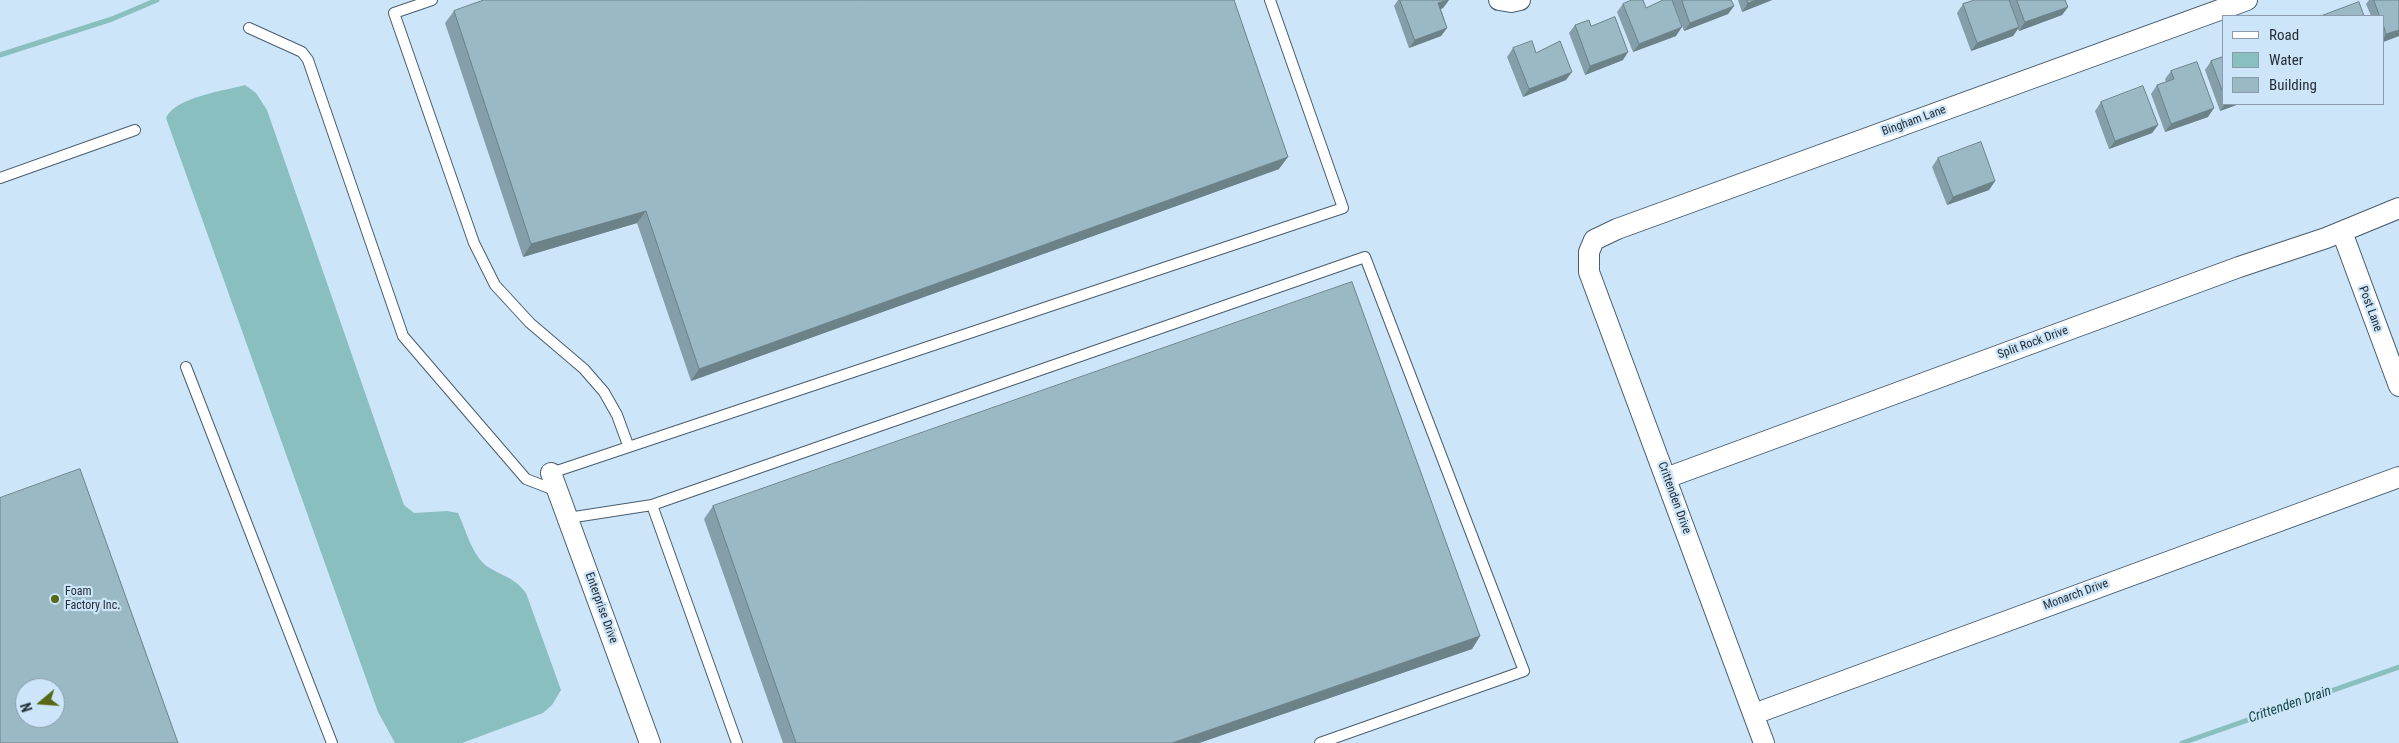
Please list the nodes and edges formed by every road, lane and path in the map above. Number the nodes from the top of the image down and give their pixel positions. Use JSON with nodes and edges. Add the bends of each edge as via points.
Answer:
{"nodes":[{"id":1,"x":432,"y":0,"type":"edge"},
{"id":2,"x":1270,"y":0,"type":"edge"},
{"id":3,"x":1499,"y":0,"type":"edge"},
{"id":4,"x":1520,"y":0,"type":"edge"},
{"id":5,"x":2247,"y":0,"type":"edge"},
{"id":6,"x":249,"y":28,"type":"dead end"},
{"id":7,"x":135,"y":130,"type":"dead end"},
{"id":8,"x":0,"y":178,"type":"edge"},
{"id":9,"x":2399,"y":208,"type":"edge"},
{"id":10,"x":2342,"y":232,"type":"junction"},
{"id":11,"x":1589,"y":252,"type":"joint"},
{"id":12,"x":186,"y":367,"type":"dead end"},
{"id":13,"x":2399,"y":386,"type":"edge"},
{"id":14,"x":628,"y":445,"type":"junction"},
{"id":15,"x":2399,"y":477,"type":"edge"},
{"id":16,"x":1666,"y":478,"type":"junction"},
{"id":17,"x":555,"y":482,"type":"junction"},
{"id":18,"x":652,"y":504,"type":"junction"},
{"id":19,"x":568,"y":518,"type":"junction"},
{"id":20,"x":1754,"y":714,"type":"junction"},
{"id":21,"x":647,"y":742,"type":"edge"},
{"id":22,"x":332,"y":743,"type":"edge"},
{"id":23,"x":737,"y":743,"type":"edge"},
{"id":24,"x":1320,"y":743,"type":"edge"},
{"id":25,"x":1764,"y":743,"type":"edge"}],
"edges":[{"from":1,"to":14,"type":"lane","via":[[394,13],[474,243],[495,285],[530,323],[584,369],[604,392]]},
{"from":2,"to":14,"type":"lane","via":[[1343,208]]},
{"from":3,"to":4,"type":"street"},
{"from":5,"to":11,"type":"street","name":"Bingham Lane","via":[[1617,230],[1594,240]]},
{"from":6,"to":17,"type":"lane","via":[[302,52],[308,60],[404,336],[526,479]]},
{"from":7,"to":8,"type":"lane"},
{"from":9,"to":10,"type":"street","name":"Split Rock Drive"},
{"from":10,"to":13,"type":"street","name":"Post Lane"},
{"from":10,"to":16,"type":"street","name":"Split Rock Drive"},
{"from":11,"to":16,"type":"street","name":"Crittenden Drive","via":[[1589,272]]},
{"from":12,"to":22,"type":"lane"},
{"from":14,"to":17,"type":"lane"},
{"from":15,"to":20,"type":"street","name":"Monarch Drive"},
{"from":16,"to":20,"type":"street","name":"Crittenden Drive"},
{"from":17,"to":19,"type":"street","name":"Enterprise Drive"},
{"from":18,"to":19,"type":"lane"},
{"from":18,"to":23,"type":"lane"},
{"from":18,"to":24,"type":"lane","via":[[1365,256],[1524,671]]},
{"from":19,"to":21,"type":"street","name":"Enterprise Drive"},
{"from":20,"to":25,"type":"street","name":"Crittenden Drive"}]}
